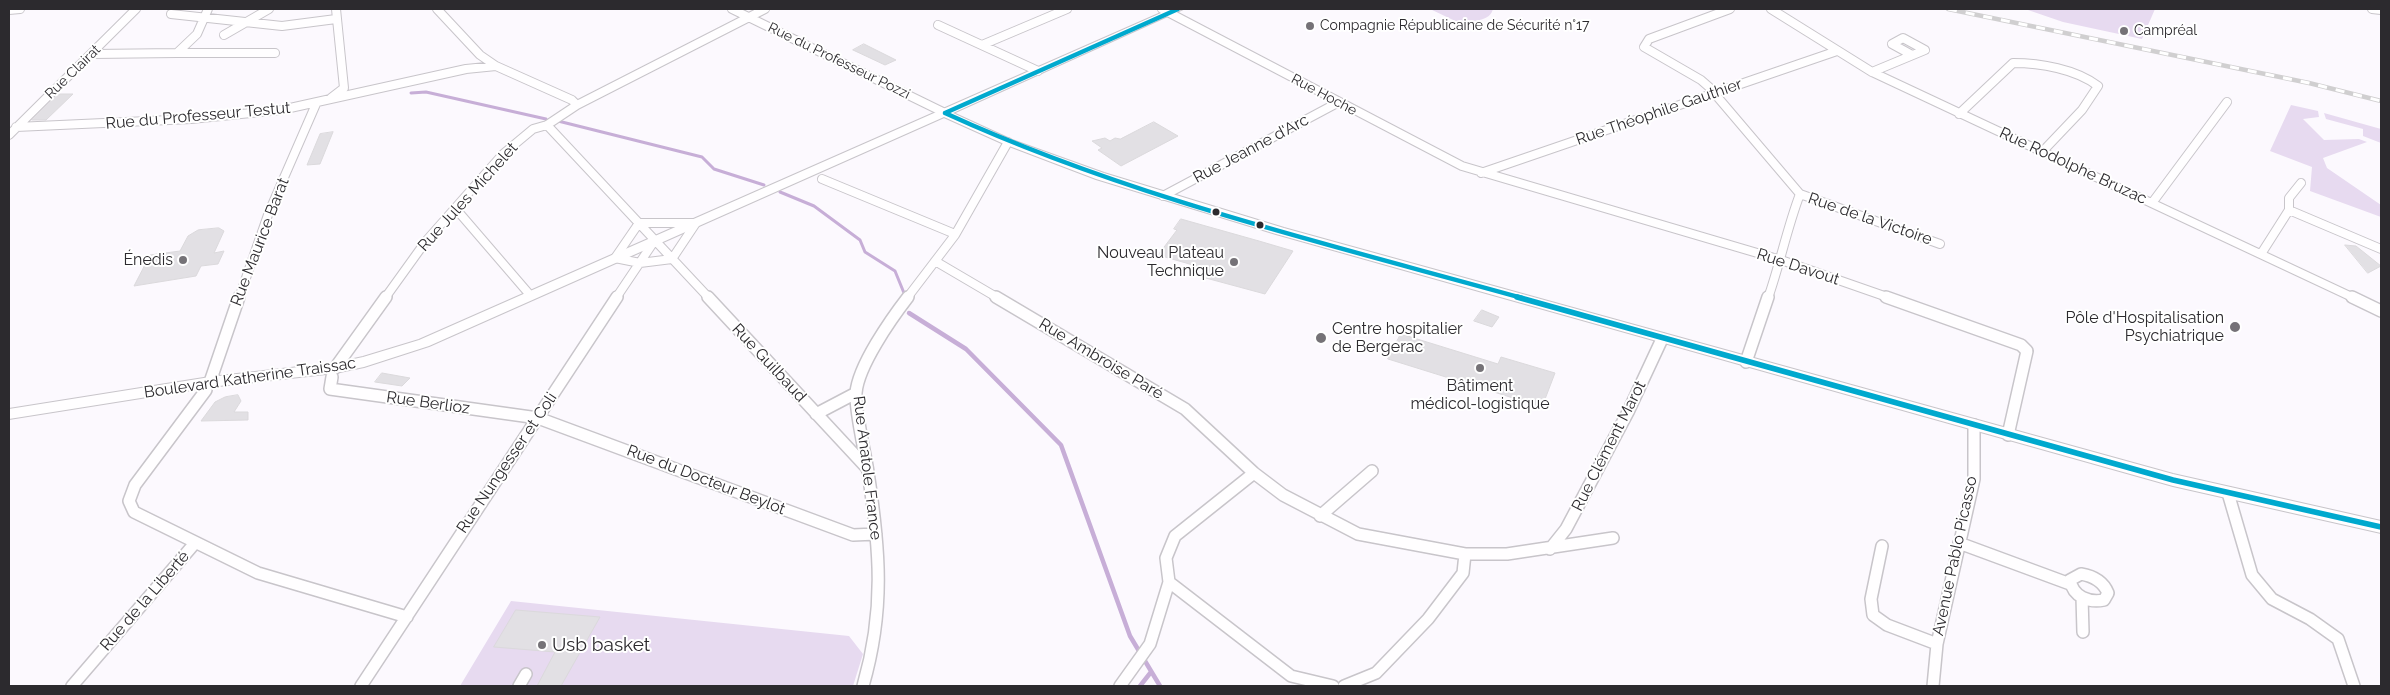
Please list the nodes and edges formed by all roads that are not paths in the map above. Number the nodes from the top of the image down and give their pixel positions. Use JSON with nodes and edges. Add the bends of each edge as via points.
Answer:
{"nodes":[{"id":1,"x":20,"y":9,"type":"edge"},
{"id":2,"x":136,"y":9,"type":"edge"},
{"id":3,"x":208,"y":9,"type":"edge"},
{"id":4,"x":269,"y":9,"type":"edge"},
{"id":5,"x":336,"y":9,"type":"edge"},
{"id":6,"x":437,"y":9,"type":"edge"},
{"id":7,"x":732,"y":9,"type":"edge"},
{"id":8,"x":766,"y":9,"type":"edge"},
{"id":9,"x":1067,"y":9,"type":"edge"},
{"id":10,"x":1730,"y":9,"type":"edge"},
{"id":11,"x":1771,"y":9,"type":"edge"},
{"id":12,"x":2372,"y":9,"type":"edge"},
{"id":13,"x":9,"y":10,"type":"edge"},
{"id":14,"x":1170,"y":10,"type":"edge"},
{"id":15,"x":2381,"y":10,"type":"edge"},
{"id":16,"x":171,"y":14,"type":"dead end"},
{"id":17,"x":748,"y":16,"type":"junction"},
{"id":18,"x":204,"y":18,"type":"junction"},
{"id":19,"x":336,"y":19,"type":"junction"},
{"id":20,"x":246,"y":22,"type":"junction"},
{"id":21,"x":938,"y":25,"type":"dead end"},
{"id":22,"x":224,"y":35,"type":"dead end"},
{"id":23,"x":982,"y":45,"type":"junction"},
{"id":24,"x":1837,"y":51,"type":"junction"},
{"id":25,"x":177,"y":53,"type":"junction"},
{"id":26,"x":275,"y":53,"type":"dead end"},
{"id":27,"x":93,"y":54,"type":"junction"},
{"id":28,"x":480,"y":55,"type":"junction"},
{"id":29,"x":1912,"y":55,"type":"dead end"},
{"id":30,"x":496,"y":66,"type":"junction"},
{"id":31,"x":466,"y":69,"type":"junction"},
{"id":32,"x":1038,"y":71,"type":"junction"},
{"id":33,"x":1872,"y":72,"type":"junction"},
{"id":34,"x":344,"y":88,"type":"junction"},
{"id":35,"x":363,"y":93,"type":"junction"},
{"id":36,"x":1712,"y":93,"type":"junction"},
{"id":37,"x":1339,"y":102,"type":"junction"},
{"id":38,"x":2228,"y":102,"type":"dead end"},
{"id":39,"x":316,"y":104,"type":"junction"},
{"id":40,"x":577,"y":105,"type":"junction"},
{"id":41,"x":945,"y":113,"type":"junction"},
{"id":42,"x":1959,"y":114,"type":"junction"},
{"id":43,"x":547,"y":125,"type":"junction"},
{"id":44,"x":16,"y":127,"type":"junction"},
{"id":45,"x":9,"y":134,"type":"edge"},
{"id":46,"x":1008,"y":142,"type":"junction"},
{"id":47,"x":2042,"y":152,"type":"junction"},
{"id":48,"x":1482,"y":173,"type":"junction"},
{"id":49,"x":822,"y":179,"type":"dead end"},
{"id":50,"x":2301,"y":183,"type":"dead end"},
{"id":51,"x":1800,"y":194,"type":"junction"},
{"id":52,"x":1163,"y":196,"type":"junction"},
{"id":53,"x":2152,"y":203,"type":"junction"},
{"id":54,"x":456,"y":209,"type":"junction"},
{"id":55,"x":2289,"y":210,"type":"junction"},
{"id":56,"x":696,"y":222,"type":"junction"},
{"id":57,"x":639,"y":223,"type":"junction"},
{"id":58,"x":955,"y":234,"type":"junction"},
{"id":59,"x":655,"y":240,"type":"junction"},
{"id":60,"x":1940,"y":244,"type":"dead end"},
{"id":61,"x":2381,"y":249,"type":"edge"},
{"id":62,"x":2261,"y":254,"type":"junction"},
{"id":63,"x":615,"y":258,"type":"junction"},
{"id":64,"x":672,"y":260,"type":"junction"},
{"id":65,"x":1781,"y":260,"type":"junction"},
{"id":66,"x":935,"y":261,"type":"junction"},
{"id":67,"x":640,"y":263,"type":"junction"},
{"id":68,"x":530,"y":295,"type":"junction"},
{"id":69,"x":2381,"y":311,"type":"edge"},
{"id":70,"x":1662,"y":339,"type":"junction"},
{"id":71,"x":1746,"y":362,"type":"junction"},
{"id":72,"x":332,"y":378,"type":"junction"},
{"id":73,"x":208,"y":386,"type":"junction"},
{"id":74,"x":856,"y":394,"type":"junction"},
{"id":75,"x":9,"y":414,"type":"edge"},
{"id":76,"x":816,"y":414,"type":"junction"},
{"id":77,"x":538,"y":418,"type":"junction"},
{"id":78,"x":1974,"y":425,"type":"junction"},
{"id":79,"x":2008,"y":435,"type":"junction"},
{"id":80,"x":866,"y":467,"type":"junction"},
{"id":81,"x":1372,"y":471,"type":"dead end"},
{"id":82,"x":1254,"y":473,"type":"junction"},
{"id":83,"x":2228,"y":493,"type":"junction"},
{"id":84,"x":1320,"y":516,"type":"junction"},
{"id":85,"x":2381,"y":526,"type":"edge"},
{"id":86,"x":876,"y":534,"type":"junction"},
{"id":87,"x":1613,"y":538,"type":"dead end"},
{"id":88,"x":195,"y":543,"type":"junction"},
{"id":89,"x":1959,"y":543,"type":"junction"},
{"id":90,"x":1882,"y":546,"type":"dead end"},
{"id":91,"x":1550,"y":549,"type":"junction"},
{"id":92,"x":1465,"y":554,"type":"junction"},
{"id":93,"x":1169,"y":582,"type":"junction"},
{"id":94,"x":2070,"y":584,"type":"junction"},
{"id":95,"x":2082,"y":597,"type":"junction"},
{"id":96,"x":407,"y":617,"type":"junction"},
{"id":97,"x":2083,"y":632,"type":"dead end"},
{"id":98,"x":1936,"y":644,"type":"junction"},
{"id":99,"x":526,"y":674,"type":"dead end"},
{"id":100,"x":72,"y":686,"type":"edge"},
{"id":101,"x":361,"y":686,"type":"edge"},
{"id":102,"x":518,"y":686,"type":"edge"},
{"id":103,"x":863,"y":686,"type":"edge"},
{"id":104,"x":1120,"y":686,"type":"edge"},
{"id":105,"x":1333,"y":686,"type":"edge"},
{"id":106,"x":1344,"y":686,"type":"edge"},
{"id":107,"x":1933,"y":686,"type":"edge"},
{"id":108,"x":2354,"y":686,"type":"edge"}],
"edges":[{"from":1,"to":13,"type":"street"},
{"from":2,"to":27,"type":"street","name":"Rue Clairat"},
{"from":3,"to":18,"type":"street"},
{"from":4,"to":20,"type":"street"},
{"from":5,"to":19,"type":"street"},
{"from":6,"to":28,"type":"street"},
{"from":7,"to":17,"type":"street","name":"Rue du Professeur Pozzi"},
{"from":8,"to":17,"type":"street","name":"Rue Jules Michelet"},
{"from":9,"to":23,"type":"street"},
{"from":10,"to":36,"type":"street","via":[[1644,43],[1647,50],[1701,80]]},
{"from":11,"to":24,"type":"street","name":"Rue Rodolphe Bruzac"},
{"from":12,"to":15,"type":"street"},
{"from":14,"to":32,"type":"main road","name":"Boulevard Katherine Traissac"},
{"from":14,"to":37,"type":"street","name":"Rue Hoche"},
{"from":16,"to":18,"type":"street"},
{"from":17,"to":40,"type":"street","name":"Rue Jules Michelet"},
{"from":17,"to":41,"type":"street","name":"Rue du Professeur Pozzi"},
{"from":18,"to":20,"type":"street"},
{"from":18,"to":25,"type":"street","via":[[197,34]]},
{"from":19,"to":20,"type":"street","via":[[282,26]]},
{"from":19,"to":34,"type":"street"},
{"from":20,"to":22,"type":"street"},
{"from":21,"to":23,"type":"street"},
{"from":23,"to":32,"type":"street"},
{"from":24,"to":33,"type":"street","name":"Rue Rodolphe Bruzac"},
{"from":24,"to":36,"type":"street","name":"Rue Théophile Gauthier"},
{"from":25,"to":26,"type":"street"},
{"from":25,"to":27,"type":"street"},
{"from":27,"to":44,"type":"street","name":"Rue Clairat"},
{"from":28,"to":30,"type":"street"},
{"from":28,"to":31,"type":"street","via":[[476,63]]},
{"from":29,"to":33,"type":"street"},
{"from":30,"to":31,"type":"street","name":"Rue du Professeur Testut"},
{"from":30,"to":40,"type":"street"},
{"from":31,"to":35,"type":"street","name":"Rue du Professeur Testut"},
{"from":32,"to":41,"type":"main road","name":"Boulevard Katherine Traissac"},
{"from":33,"to":42,"type":"street","name":"Rue Rodolphe Bruzac"},
{"from":34,"to":35,"type":"street"},
{"from":34,"to":39,"type":"street"},
{"from":35,"to":39,"type":"street","name":"Rue du Professeur Testut"},
{"from":36,"to":48,"type":"street","name":"Rue Théophile Gauthier"},
{"from":36,"to":51,"type":"street"},
{"from":37,"to":48,"type":"street","name":"Rue Hoche","via":[[1462,166]]},
{"from":37,"to":52,"type":"street","name":"Rue Jeanne d'Arc"},
{"from":38,"to":53,"type":"street"},
{"from":39,"to":44,"type":"street","name":"Rue du Professeur Testut","via":[[242,115]]},
{"from":39,"to":73,"type":"street","name":"Rue Maurice Barat","via":[[270,212]]},
{"from":40,"to":43,"type":"street","name":"Rue Jules Michelet"},
{"from":41,"to":46,"type":"main road"},
{"from":41,"to":56,"type":"main road","name":"Boulevard Katherine Traissac"},
{"from":42,"to":47,"type":"street","name":"Rue Rodolphe Bruzac"},
{"from":42,"to":47,"type":"street","via":[[2013,63],[2072,74],[2095,82],[2097,90],[2090,100]]},
{"from":43,"to":54,"type":"street","name":"Rue Jules Michelet","via":[[532,129],[503,154]]},
{"from":43,"to":57,"type":"street","name":"Rue Guilbaud"},
{"from":44,"to":45,"type":"street","name":"Rue Clairat"},
{"from":46,"to":52,"type":"main road"},
{"from":46,"to":58,"type":"street","name":"Rue Anatole France"},
{"from":47,"to":53,"type":"street","name":"Rue Rodolphe Bruzac"},
{"from":48,"to":65,"type":"street","name":"Rue Davout"},
{"from":49,"to":58,"type":"street"},
{"from":50,"to":55,"type":"street","via":[[2289,198]]},
{"from":51,"to":60,"type":"street","name":"Rue de la Victoire"},
{"from":51,"to":65,"type":"street","via":[[1789,222]]},
{"from":52,"to":70,"type":"main road"},
{"from":53,"to":62,"type":"street","name":"Rue Rodolphe Bruzac"},
{"from":54,"to":68,"type":"street"},
{"from":54,"to":72,"type":"street","name":"Rue Jules Michelet","via":[[426,241]]},
{"from":55,"to":61,"type":"street"},
{"from":55,"to":62,"type":"street"},
{"from":56,"to":57,"type":"street"},
{"from":56,"to":59,"type":"main road","name":"Boulevard Katherine Traissac"},
{"from":56,"to":64,"type":"street"},
{"from":57,"to":59,"type":"street","name":"Rue Guilbaud"},
{"from":57,"to":63,"type":"street"},
{"from":58,"to":66,"type":"street","name":"Rue Anatole France"},
{"from":59,"to":63,"type":"main road","name":"Boulevard Katherine Traissac"},
{"from":59,"to":64,"type":"street","name":"Rue Guilbaud"},
{"from":59,"to":67,"type":"street","name":"Rue Nungesser et Coli"},
{"from":62,"to":69,"type":"street","name":"Rue Rodolphe Bruzac"},
{"from":63,"to":67,"type":"street"},
{"from":63,"to":68,"type":"main road","name":"Boulevard Katherine Traissac"},
{"from":64,"to":67,"type":"street"},
{"from":64,"to":76,"type":"street","name":"Rue Guilbaud"},
{"from":65,"to":71,"type":"street"},
{"from":65,"to":79,"type":"street","name":"Rue Davout","via":[[2022,345],[2027,351]]},
{"from":66,"to":74,"type":"street","name":"Rue Anatole France","via":[[873,348]]},
{"from":66,"to":82,"type":"street","name":"Rue Ambroise Paré","via":[[1185,409]]},
{"from":67,"to":77,"type":"street","name":"Rue Nungesser et Coli"},
{"from":68,"to":72,"type":"main road","name":"Boulevard Katherine Traissac","via":[[410,352]]},
{"from":70,"to":71,"type":"main road"},
{"from":70,"to":91,"type":"street","name":"Rue Clément Marot","via":[[1628,412],[1570,521]]},
{"from":71,"to":78,"type":"main road"},
{"from":72,"to":73,"type":"main road","name":"Boulevard Katherine Traissac"},
{"from":72,"to":77,"type":"street","name":"Rue Berlioz"},
{"from":73,"to":75,"type":"main road","name":"Boulevard Katherine Traissac"},
{"from":73,"to":88,"type":"street","name":"Rue de la Liberté","via":[[136,485],[129,501],[134,512]]},
{"from":74,"to":76,"type":"street"},
{"from":74,"to":80,"type":"street","name":"Rue Anatole France"},
{"from":76,"to":80,"type":"street","name":"Rue Guilbaud"},
{"from":77,"to":86,"type":"street","name":"Rue du Docteur Beylot","via":[[853,535]]},
{"from":77,"to":96,"type":"street","name":"Rue Nungesser et Coli"},
{"from":78,"to":79,"type":"main road"},
{"from":78,"to":89,"type":"street","name":"Avenue Pablo Picasso","via":[[1974,479]]},
{"from":79,"to":83,"type":"main road"},
{"from":80,"to":86,"type":"street","name":"Rue Anatole France"},
{"from":81,"to":84,"type":"street"},
{"from":82,"to":84,"type":"street","name":"Rue Ambroise Paré","via":[[1282,495]]},
{"from":82,"to":93,"type":"street","via":[[1175,536],[1166,558]]},
{"from":83,"to":85,"type":"main road"},
{"from":83,"to":108,"type":"street","via":[[2252,575],[2272,599],[2310,619],[2338,639]]},
{"from":84,"to":92,"type":"street","name":"Rue Ambroise Paré","via":[[1358,534]]},
{"from":86,"to":103,"type":"street","name":"Rue Anatole France","via":[[879,612],[871,666]]},
{"from":87,"to":91,"type":"street","name":"Rue Ambroise Paré"},
{"from":88,"to":96,"type":"street","via":[[276,579]]},
{"from":88,"to":100,"type":"street","name":"Rue de la Liberté"},
{"from":89,"to":94,"type":"street"},
{"from":89,"to":98,"type":"street","name":"Avenue Pablo Picasso"},
{"from":90,"to":98,"type":"street","via":[[1871,599],[1873,615],[1887,625]]},
{"from":91,"to":92,"type":"street","name":"Rue Ambroise Paré"},
{"from":92,"to":106,"type":"street","via":[[1463,573],[1428,619],[1376,673]]},
{"from":93,"to":104,"type":"street","via":[[1147,651]]},
{"from":93,"to":105,"type":"street","via":[[1290,676]]},
{"from":94,"to":95,"type":"street"},
{"from":94,"to":95,"type":"street","via":[[2072,577],[2087,575],[2103,584],[2108,593],[2100,601]]},
{"from":95,"to":97,"type":"street"},
{"from":96,"to":101,"type":"street","name":"Rue Nungesser et Coli"},
{"from":98,"to":107,"type":"street","name":"Avenue Pablo Picasso"},
{"from":99,"to":102,"type":"street"}]}
